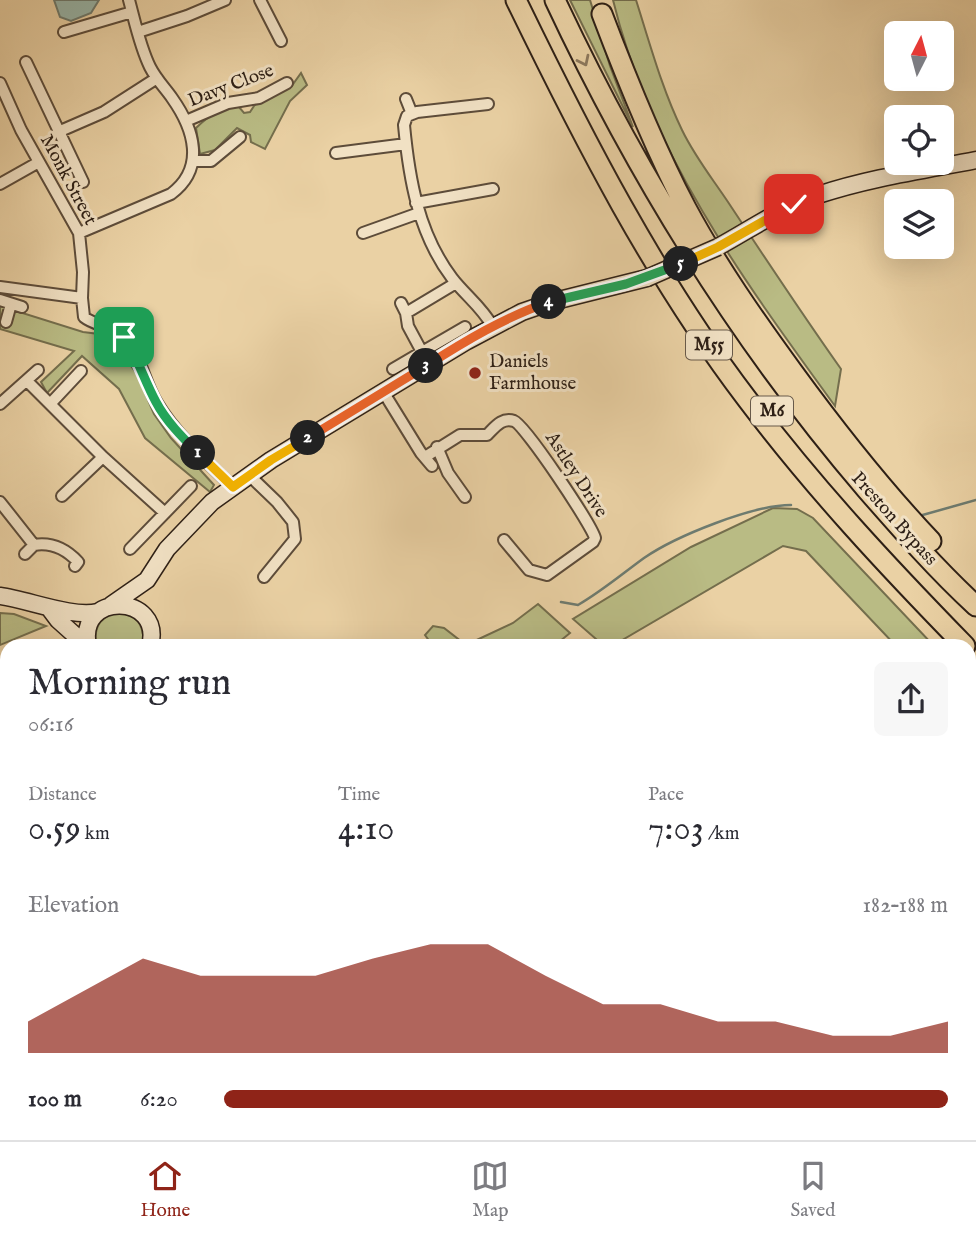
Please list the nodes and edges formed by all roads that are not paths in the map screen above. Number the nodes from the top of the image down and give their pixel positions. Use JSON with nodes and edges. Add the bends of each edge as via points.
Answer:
{"nodes":[{"id":1,"x":129,"y":0,"type":"edge"},
{"id":2,"x":225,"y":0,"type":"edge"},
{"id":3,"x":260,"y":0,"type":"edge"},
{"id":4,"x":516,"y":0,"type":"edge"},
{"id":5,"x":531,"y":0,"type":"edge"},
{"id":6,"x":555,"y":0,"type":"edge"},
{"id":7,"x":600,"y":7,"type":"edge"},
{"id":8,"x":132,"y":12,"type":"junction"},
{"id":9,"x":64,"y":32,"type":"dead end"},
{"id":10,"x":138,"y":32,"type":"junction"},
{"id":11,"x":281,"y":41,"type":"dead end"},
{"id":12,"x":26,"y":62,"type":"dead end"},
{"id":13,"x":157,"y":78,"type":"junction"},
{"id":14,"x":0,"y":83,"type":"edge"},
{"id":15,"x":287,"y":83,"type":"dead end"},
{"id":16,"x":406,"y":99,"type":"dead end"},
{"id":17,"x":488,"y":104,"type":"dead end"},
{"id":18,"x":412,"y":114,"type":"junction"},
{"id":19,"x":186,"y":121,"type":"junction"},
{"id":20,"x":58,"y":132,"type":"junction"},
{"id":21,"x":240,"y":137,"type":"dead end"},
{"id":22,"x":406,"y":144,"type":"junction"},
{"id":23,"x":336,"y":153,"type":"dead end"},
{"id":24,"x":976,"y":160,"type":"edge"},
{"id":25,"x":193,"y":161,"type":"junction"},
{"id":26,"x":39,"y":162,"type":"junction"},
{"id":27,"x":83,"y":182,"type":"dead end"},
{"id":28,"x":0,"y":184,"type":"edge"},
{"id":29,"x":493,"y":189,"type":"dead end"},
{"id":30,"x":417,"y":208,"type":"junction"},
{"id":31,"x":79,"y":233,"type":"junction"},
{"id":32,"x":363,"y":233,"type":"dead end"},
{"id":33,"x":456,"y":283,"type":"junction"},
{"id":34,"x":0,"y":288,"type":"edge"},
{"id":35,"x":82,"y":298,"type":"junction"},
{"id":36,"x":11,"y":304,"type":"edge"},
{"id":37,"x":6,"y":322,"type":"dead end"},
{"id":38,"x":465,"y":327,"type":"dead end"},
{"id":39,"x":493,"y":327,"type":"junction"},
{"id":40,"x":422,"y":352,"type":"junction"},
{"id":41,"x":393,"y":369,"type":"dead end"},
{"id":42,"x":38,"y":370,"type":"dead end"},
{"id":43,"x":80,"y":371,"type":"dead end"},
{"id":44,"x":27,"y":381,"type":"junction"},
{"id":45,"x":384,"y":393,"type":"junction"},
{"id":46,"x":51,"y":403,"type":"junction"},
{"id":47,"x":0,"y":404,"type":"edge"},
{"id":48,"x":816,"y":429,"type":"junction"},
{"id":49,"x":437,"y":447,"type":"junction"},
{"id":50,"x":103,"y":457,"type":"junction"},
{"id":51,"x":249,"y":475,"type":"junction"},
{"id":52,"x":191,"y":486,"type":"dead end"},
{"id":53,"x":233,"y":487,"type":"junction"},
{"id":54,"x":62,"y":496,"type":"dead end"},
{"id":55,"x":465,"y":497,"type":"dead end"},
{"id":56,"x":0,"y":502,"type":"edge"},
{"id":57,"x":165,"y":513,"type":"junction"},
{"id":58,"x":504,"y":540,"type":"dead end"},
{"id":59,"x":34,"y":545,"type":"junction"},
{"id":60,"x":130,"y":549,"type":"dead end"},
{"id":61,"x":24,"y":554,"type":"dead end"},
{"id":62,"x":75,"y":566,"type":"dead end"},
{"id":63,"x":264,"y":577,"type":"dead end"},
{"id":64,"x":147,"y":580,"type":"junction"},
{"id":65,"x":976,"y":590,"type":"edge"},
{"id":66,"x":0,"y":596,"type":"edge"},
{"id":67,"x":976,"y":606,"type":"edge"},
{"id":68,"x":49,"y":608,"type":"junction"},
{"id":69,"x":105,"y":609,"type":"junction"},
{"id":70,"x":150,"y":633,"type":"edge"},
{"id":71,"x":976,"y":638,"type":"edge"},
{"id":72,"x":80,"y":639,"type":"edge"},
{"id":73,"x":88,"y":639,"type":"edge"},
{"id":74,"x":958,"y":639,"type":"edge"}],
"edges":[{"from":1,"to":8,"type":"street"},
{"from":2,"to":10,"type":"street"},
{"from":3,"to":11,"type":"street"},
{"from":4,"to":74,"type":"highway","number":"M55","via":[[616,194],[738,386],[845,520]]},
{"from":5,"to":71,"type":"highway","number":"M6","via":[[627,189],[731,355],[853,512]]},
{"from":6,"to":48,"type":"highway","number":"M6","one_way":true,"via":[[671,220],[749,340]]},
{"from":7,"to":48,"type":"highway","number":"M55","via":[[616,69],[660,173]]},
{"from":7,"to":65,"type":"highway","number":"M55","via":[[667,171],[722,269],[852,450]]},
{"from":8,"to":9,"type":"street"},
{"from":8,"to":10,"type":"street"},
{"from":10,"to":13,"type":"street"},
{"from":12,"to":20,"type":"street"},
{"from":13,"to":19,"type":"street"},
{"from":13,"to":20,"type":"street","via":[[104,112]]},
{"from":14,"to":26,"type":"street","name":"Monk Street"},
{"from":15,"to":19,"type":"street","name":"Davy Close","via":[[259,98],[228,103]]},
{"from":16,"to":18,"type":"street"},
{"from":17,"to":18,"type":"street","via":[[466,102]]},
{"from":18,"to":22,"type":"street","via":[[404,124]]},
{"from":19,"to":25,"type":"street"},
{"from":20,"to":27,"type":"street"},
{"from":21,"to":25,"type":"street","via":[[211,161]]},
{"from":22,"to":23,"type":"street"},
{"from":22,"to":30,"type":"street"},
{"from":24,"to":39,"type":"street","bridge":true,"via":[[817,195],[647,278],[551,302]]},
{"from":25,"to":31,"type":"street","via":[[184,185],[171,194]]},
{"from":26,"to":28,"type":"street"},
{"from":26,"to":31,"type":"street","name":"Monk Street"},
{"from":29,"to":30,"type":"street"},
{"from":30,"to":32,"type":"street"},
{"from":30,"to":33,"type":"street","via":[[440,260]]},
{"from":31,"to":35,"type":"street","name":"Monk Street"},
{"from":33,"to":39,"type":"street"},
{"from":33,"to":40,"type":"street","via":[[404,308]]},
{"from":34,"to":35,"type":"street"},
{"from":35,"to":53,"type":"street","name":"Monk Street","via":[[82,311],[91,323],[112,328],[124,337],[166,418]]},
{"from":36,"to":37,"type":"street"},
{"from":38,"to":40,"type":"street"},
{"from":39,"to":45,"type":"street"},
{"from":40,"to":41,"type":"street"},
{"from":42,"to":44,"type":"street"},
{"from":43,"to":46,"type":"street"},
{"from":44,"to":46,"type":"street"},
{"from":44,"to":47,"type":"street"},
{"from":45,"to":49,"type":"street","name":"Astley Drive","via":[[429,462]]},
{"from":45,"to":51,"type":"street"},
{"from":46,"to":50,"type":"street"},
{"from":48,"to":67,"type":"highway","name":"Preston Bypass","number":"M6","via":[[902,530]]},
{"from":49,"to":55,"type":"street"},
{"from":49,"to":58,"type":"street","name":"Astley Drive","via":[[460,435],[487,435],[502,422],[519,424],[595,538],[547,575],[529,570]]},
{"from":50,"to":54,"type":"street"},
{"from":50,"to":57,"type":"street"},
{"from":51,"to":53,"type":"street"},
{"from":51,"to":63,"type":"street","via":[[293,522],[295,539]]},
{"from":52,"to":57,"type":"street"},
{"from":53,"to":64,"type":"street","via":[[167,549]]},
{"from":56,"to":59,"type":"street"},
{"from":57,"to":60,"type":"street"},
{"from":59,"to":61,"type":"street"},
{"from":59,"to":62,"type":"street","via":[[55,545],[78,562]]},
{"from":64,"to":69,"type":"street"},
{"from":64,"to":70,"type":"street","via":[[145,608]]},
{"from":66,"to":68,"type":"street"},
{"from":68,"to":69,"type":"street","via":[[85,614]]},
{"from":68,"to":72,"type":"street"},
{"from":69,"to":70,"type":"street","via":[[120,604],[137,610]]},
{"from":69,"to":73,"type":"street","via":[[89,625]]}]}
